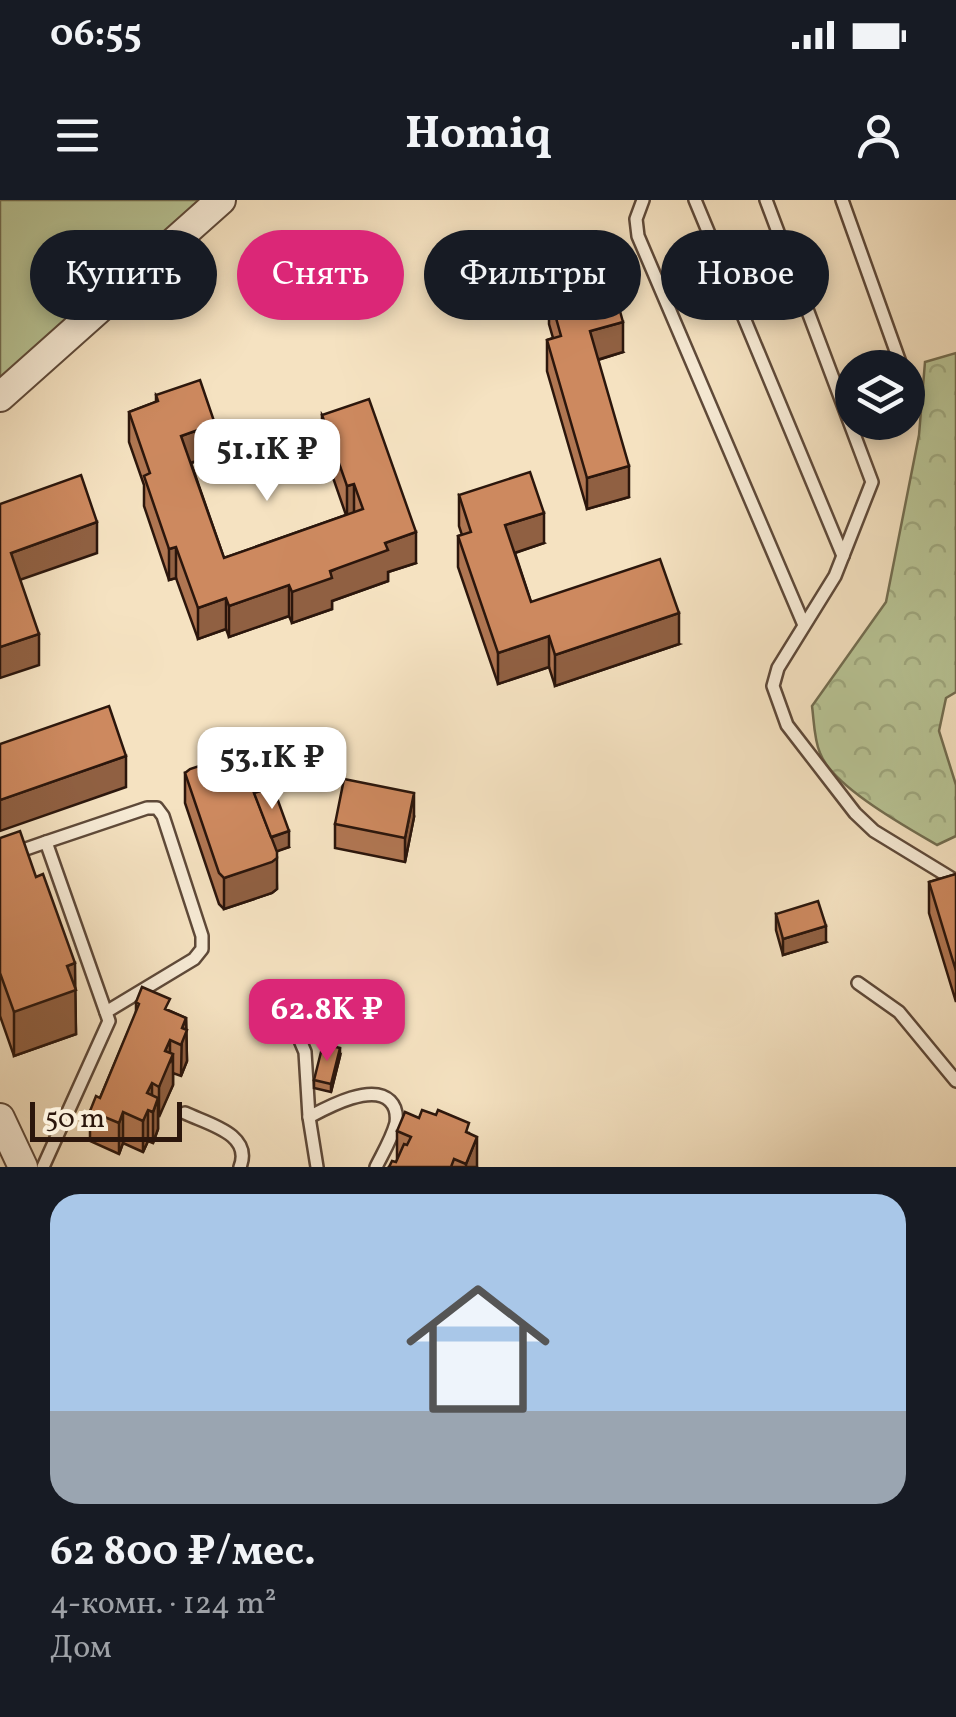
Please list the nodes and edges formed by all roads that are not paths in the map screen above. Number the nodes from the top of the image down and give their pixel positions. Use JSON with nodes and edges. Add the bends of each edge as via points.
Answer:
{"nodes":[{"id":1,"x":221,"y":200,"type":"edge"},
{"id":2,"x":643,"y":200,"type":"edge"},
{"id":3,"x":695,"y":200,"type":"edge"},
{"id":4,"x":766,"y":200,"type":"edge"},
{"id":5,"x":842,"y":200,"type":"edge"},
{"id":6,"x":896,"y":350,"type":"edge"},
{"id":7,"x":0,"y":397,"type":"edge"},
{"id":8,"x":843,"y":556,"type":"junction"},
{"id":9,"x":804,"y":625,"type":"junction"},
{"id":10,"x":46,"y":842,"type":"junction"},
{"id":11,"x":0,"y":858,"type":"edge"},
{"id":12,"x":956,"y":882,"type":"edge"},
{"id":13,"x":858,"y":983,"type":"dead end"},
{"id":14,"x":106,"y":1012,"type":"junction"},
{"id":15,"x":288,"y":1012,"type":"dead end"},
{"id":16,"x":956,"y":1081,"type":"edge"},
{"id":17,"x":185,"y":1113,"type":"dead end"},
{"id":18,"x":309,"y":1116,"type":"junction"},
{"id":19,"x":0,"y":1118,"type":"edge"},
{"id":20,"x":23,"y":1167,"type":"edge"},
{"id":21,"x":43,"y":1167,"type":"edge"},
{"id":22,"x":240,"y":1167,"type":"edge"},
{"id":23,"x":316,"y":1167,"type":"edge"},
{"id":24,"x":376,"y":1167,"type":"edge"}],
"edges":[{"from":1,"to":7,"type":"street"},
{"from":2,"to":9,"type":"lane","via":[[638,236]]},
{"from":3,"to":8,"type":"lane"},
{"from":4,"to":8,"type":"lane","via":[[872,482]]},
{"from":5,"to":6,"type":"lane"},
{"from":8,"to":9,"type":"lane"},
{"from":9,"to":12,"type":"lane","via":[[772,686],[787,725],[874,831]]},
{"from":10,"to":11,"type":"lane"},
{"from":10,"to":14,"type":"lane"},
{"from":10,"to":14,"type":"lane","via":[[146,808],[163,816],[202,949]]},
{"from":13,"to":16,"type":"lane","via":[[899,1012]]},
{"from":14,"to":21,"type":"lane","via":[[108,1026]]},
{"from":15,"to":18,"type":"lane","via":[[305,1052]]},
{"from":17,"to":22,"type":"lane","via":[[234,1136],[242,1147]]},
{"from":18,"to":23,"type":"lane"},
{"from":18,"to":24,"type":"lane","via":[[362,1096],[389,1100],[396,1124]]},
{"from":19,"to":20,"type":"street"}]}
